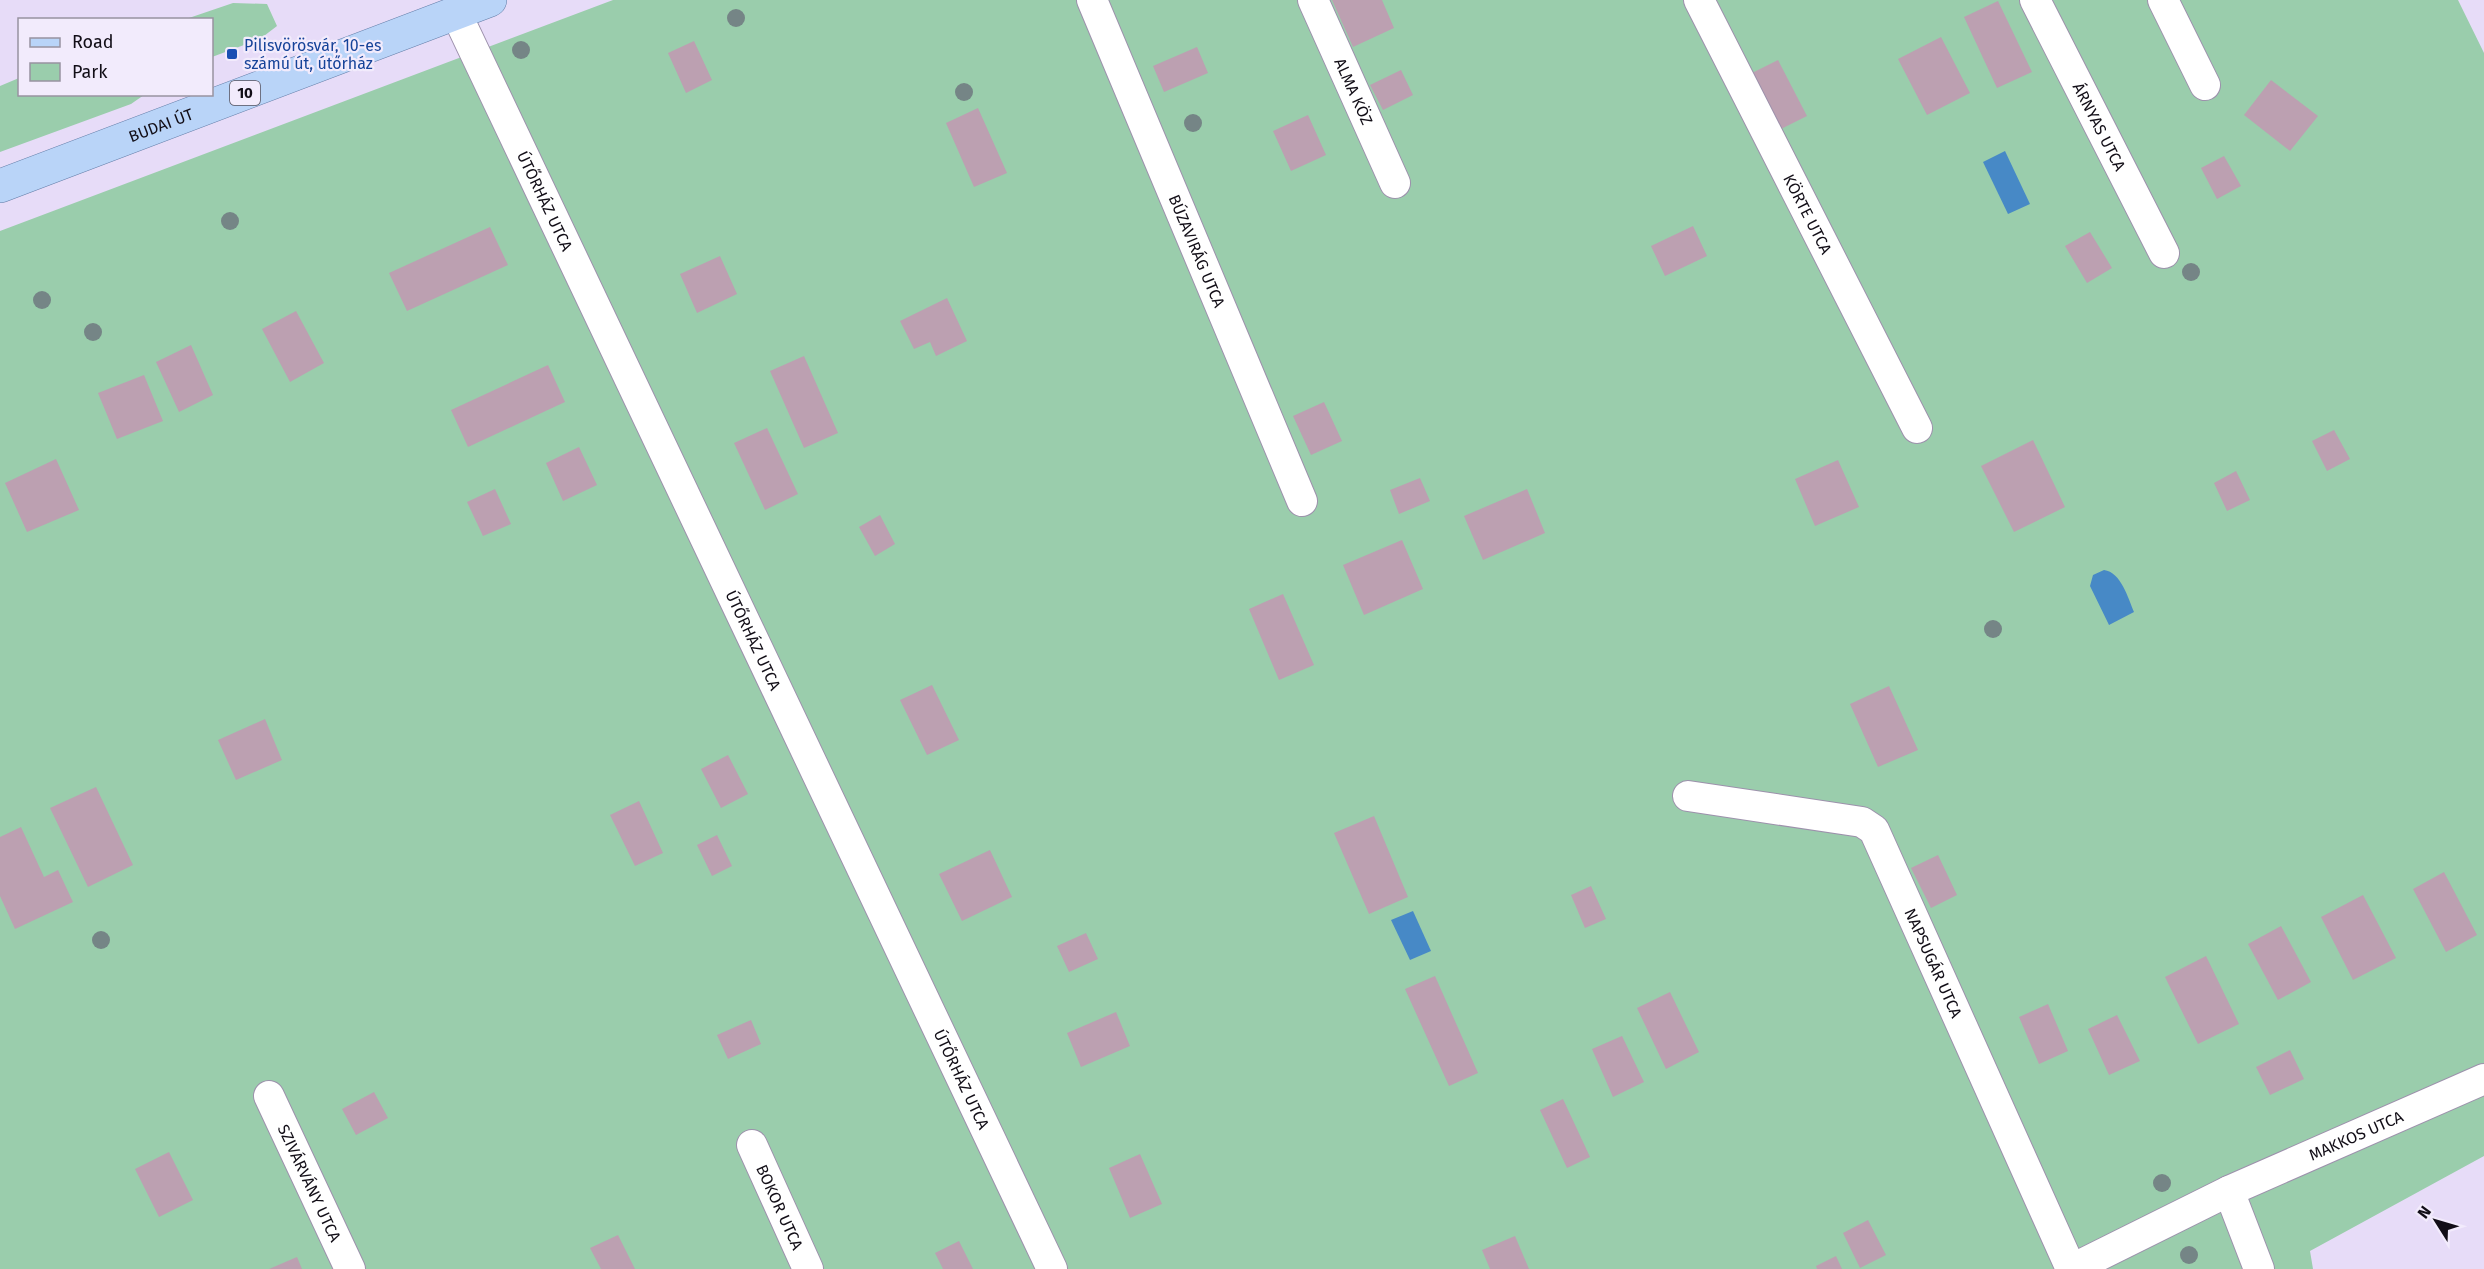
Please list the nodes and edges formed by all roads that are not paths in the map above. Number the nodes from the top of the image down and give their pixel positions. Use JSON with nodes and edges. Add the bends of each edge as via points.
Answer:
{"nodes":[{"id":1,"x":490,"y":0,"type":"edge"},
{"id":2,"x":1092,"y":0,"type":"edge"},
{"id":3,"x":1313,"y":0,"type":"edge"},
{"id":4,"x":1699,"y":0,"type":"edge"},
{"id":5,"x":2035,"y":0,"type":"edge"},
{"id":6,"x":2163,"y":0,"type":"edge"},
{"id":7,"x":456,"y":13,"type":"junction"},
{"id":8,"x":2205,"y":84,"type":"dead end"},
{"id":9,"x":1395,"y":183,"type":"dead end"},
{"id":10,"x":0,"y":186,"type":"edge"},
{"id":11,"x":2164,"y":253,"type":"dead end"},
{"id":12,"x":1917,"y":428,"type":"dead end"},
{"id":13,"x":1302,"y":501,"type":"dead end"},
{"id":14,"x":1688,"y":796,"type":"dead end"},
{"id":15,"x":2484,"y":1079,"type":"edge"},
{"id":16,"x":269,"y":1095,"type":"dead end"},
{"id":17,"x":752,"y":1145,"type":"dead end"},
{"id":18,"x":2229,"y":1191,"type":"junction"},
{"id":19,"x":350,"y":1269,"type":"edge"},
{"id":20,"x":808,"y":1269,"type":"edge"},
{"id":21,"x":1052,"y":1269,"type":"edge"},
{"id":22,"x":2072,"y":1269,"type":"edge"},
{"id":23,"x":2259,"y":1269,"type":"edge"}],
"edges":[{"from":1,"to":7,"type":"main road","name":"BUDAI ÚT","number":"10"},
{"from":2,"to":13,"type":"street","name":"BÚZAVIRÁG UTCA"},
{"from":3,"to":9,"type":"street","name":"ALMA KÖZ"},
{"from":4,"to":12,"type":"street","name":"KÖRTE UTCA"},
{"from":5,"to":11,"type":"street","name":"ÁRNYAS UTCA"},
{"from":6,"to":8,"type":"street"},
{"from":7,"to":10,"type":"main road","name":"BUDAI ÚT","number":"10"},
{"from":7,"to":21,"type":"street","name":"ÚTŐRHÁZ UTCA"},
{"from":14,"to":22,"type":"street","name":"NAPSUGÁR UTCA","via":[[1862,822],[1874,830]]},
{"from":15,"to":18,"type":"street","name":"MAKKOS UTCA"},
{"from":16,"to":19,"type":"street","name":"SZIVÁRVÁNY UTCA"},
{"from":17,"to":20,"type":"street","name":"BOKOR UTCA"},
{"from":18,"to":22,"type":"street","name":"MAKKOS UTCA"},
{"from":18,"to":23,"type":"street"}]}
